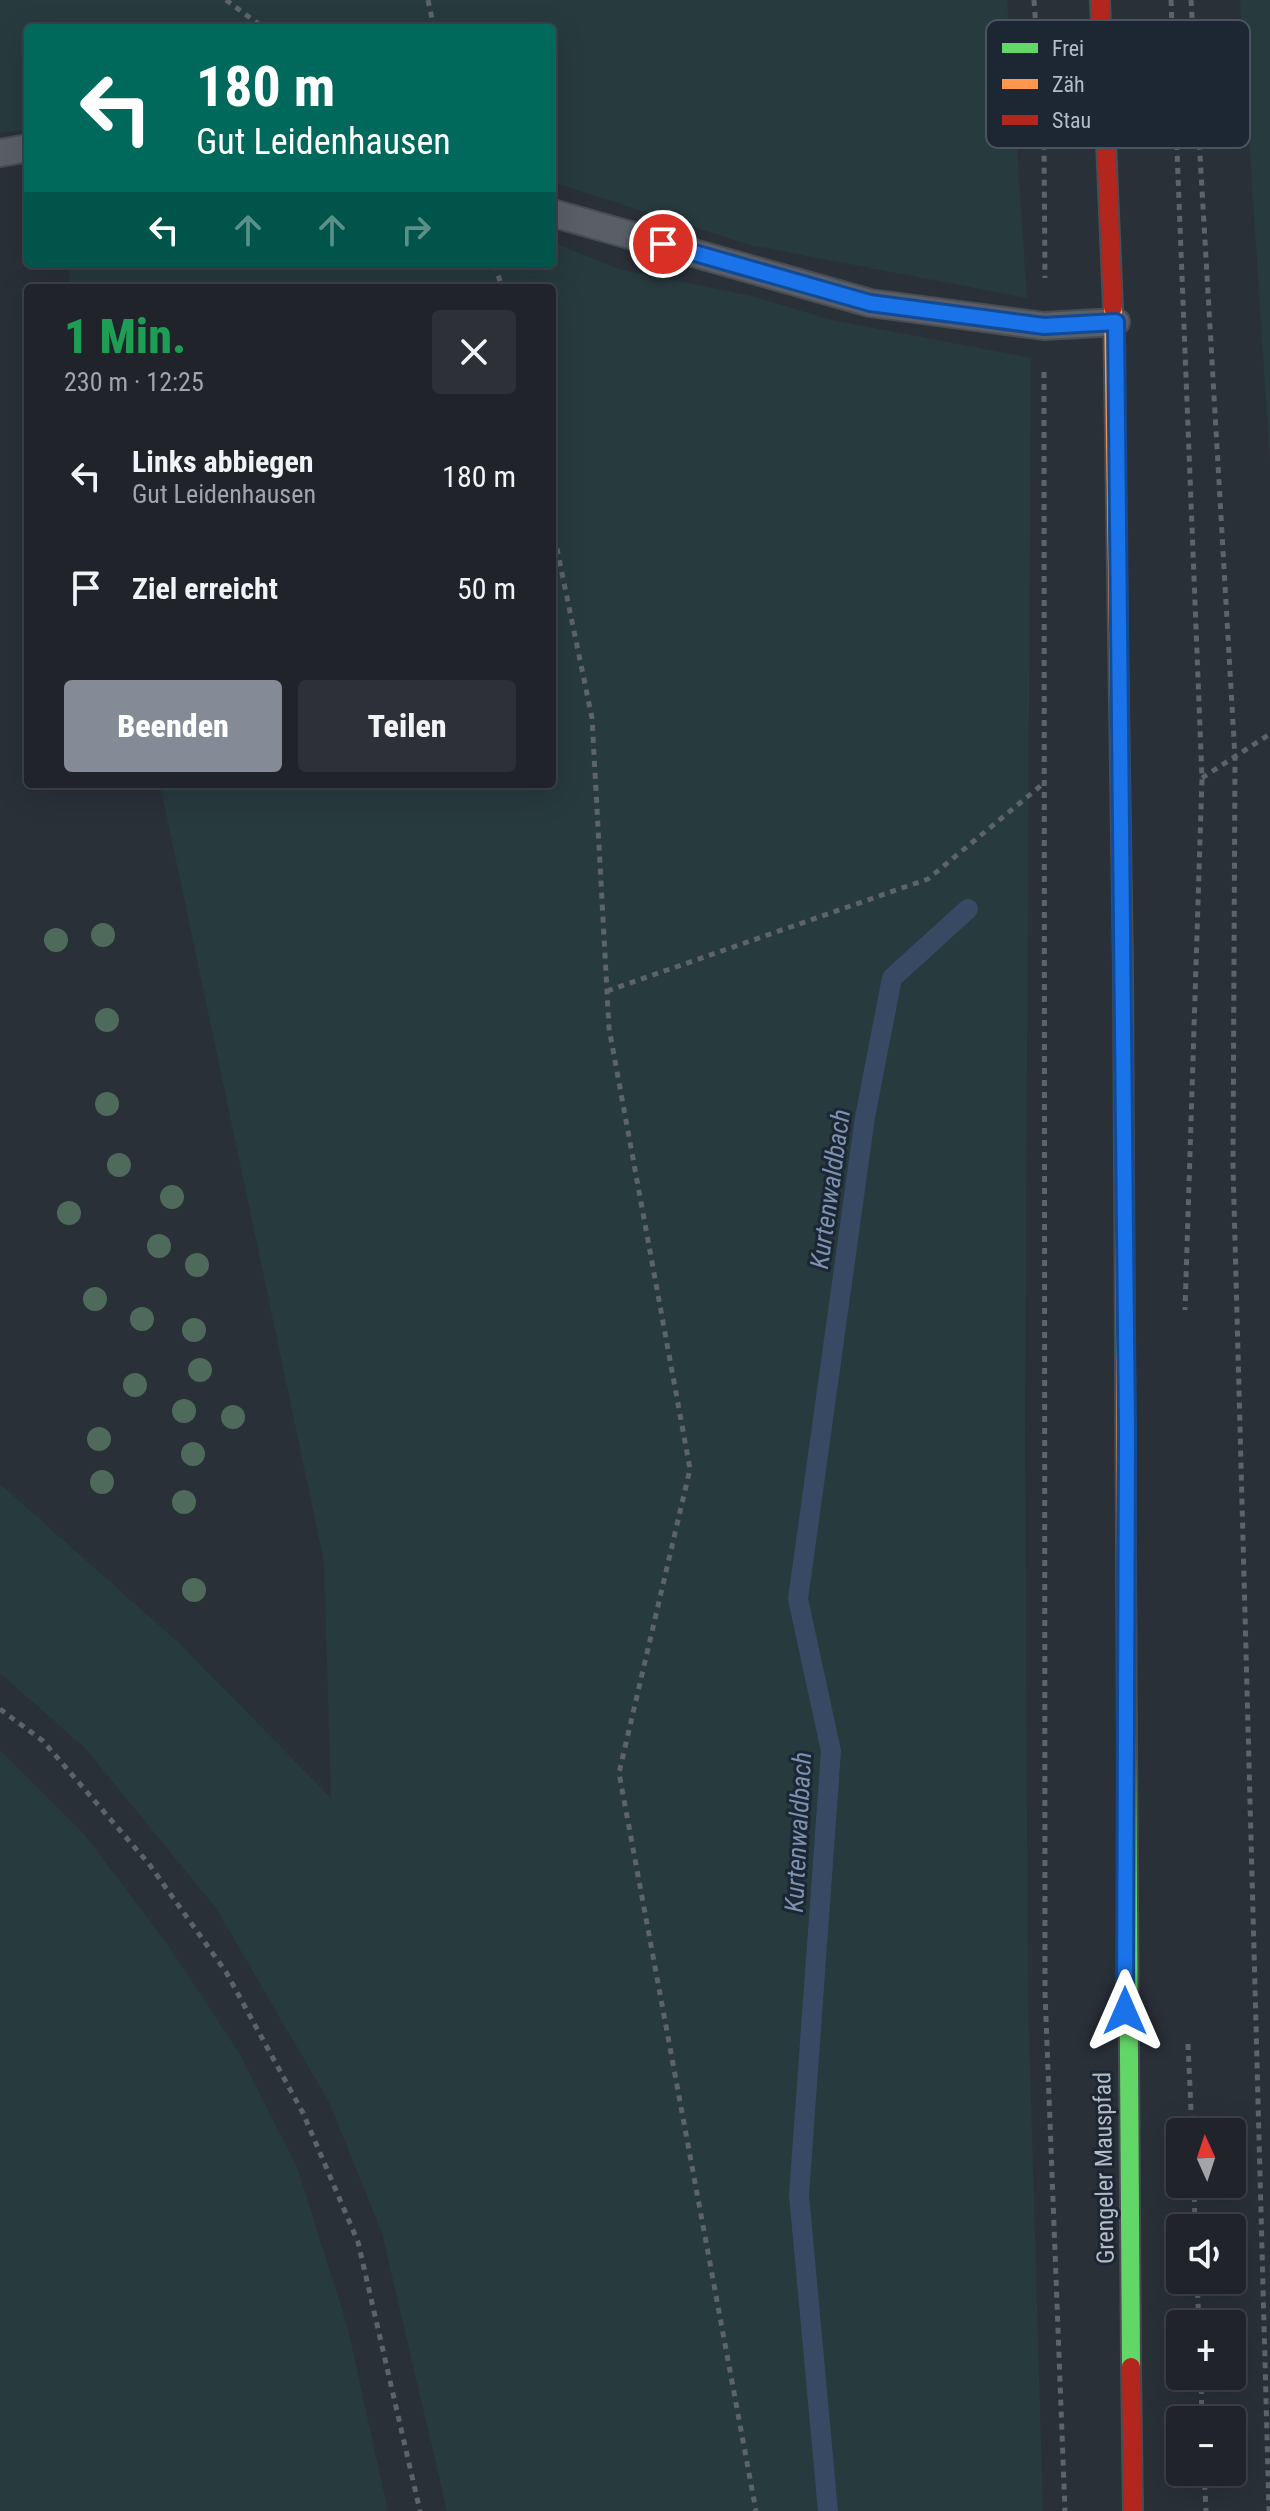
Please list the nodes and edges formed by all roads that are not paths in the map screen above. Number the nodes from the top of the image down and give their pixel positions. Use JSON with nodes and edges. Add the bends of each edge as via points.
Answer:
{"nodes":[{"id":1,"x":1100,"y":0,"type":"edge"},
{"id":2,"x":1101,"y":20,"type":"edge"},
{"id":3,"x":1107,"y":148,"type":"edge"},
{"id":4,"x":24,"y":149,"type":"edge"},
{"id":5,"x":0,"y":153,"type":"edge"},
{"id":6,"x":556,"y":214,"type":"edge"},
{"id":7,"x":1116,"y":322,"type":"junction"},
{"id":8,"x":1133,"y":2511,"type":"edge"}],
"edges":[{"from":1,"to":2,"type":"main road","name":"Grengeler Mauspfad"},
{"from":3,"to":7,"type":"main road","name":"Grengeler Mauspfad"},
{"from":4,"to":5,"type":"lane"},
{"from":6,"to":7,"type":"lane","via":[[870,303],[1044,326]]},
{"from":7,"to":8,"type":"main road","name":"Grengeler Mauspfad"}]}
